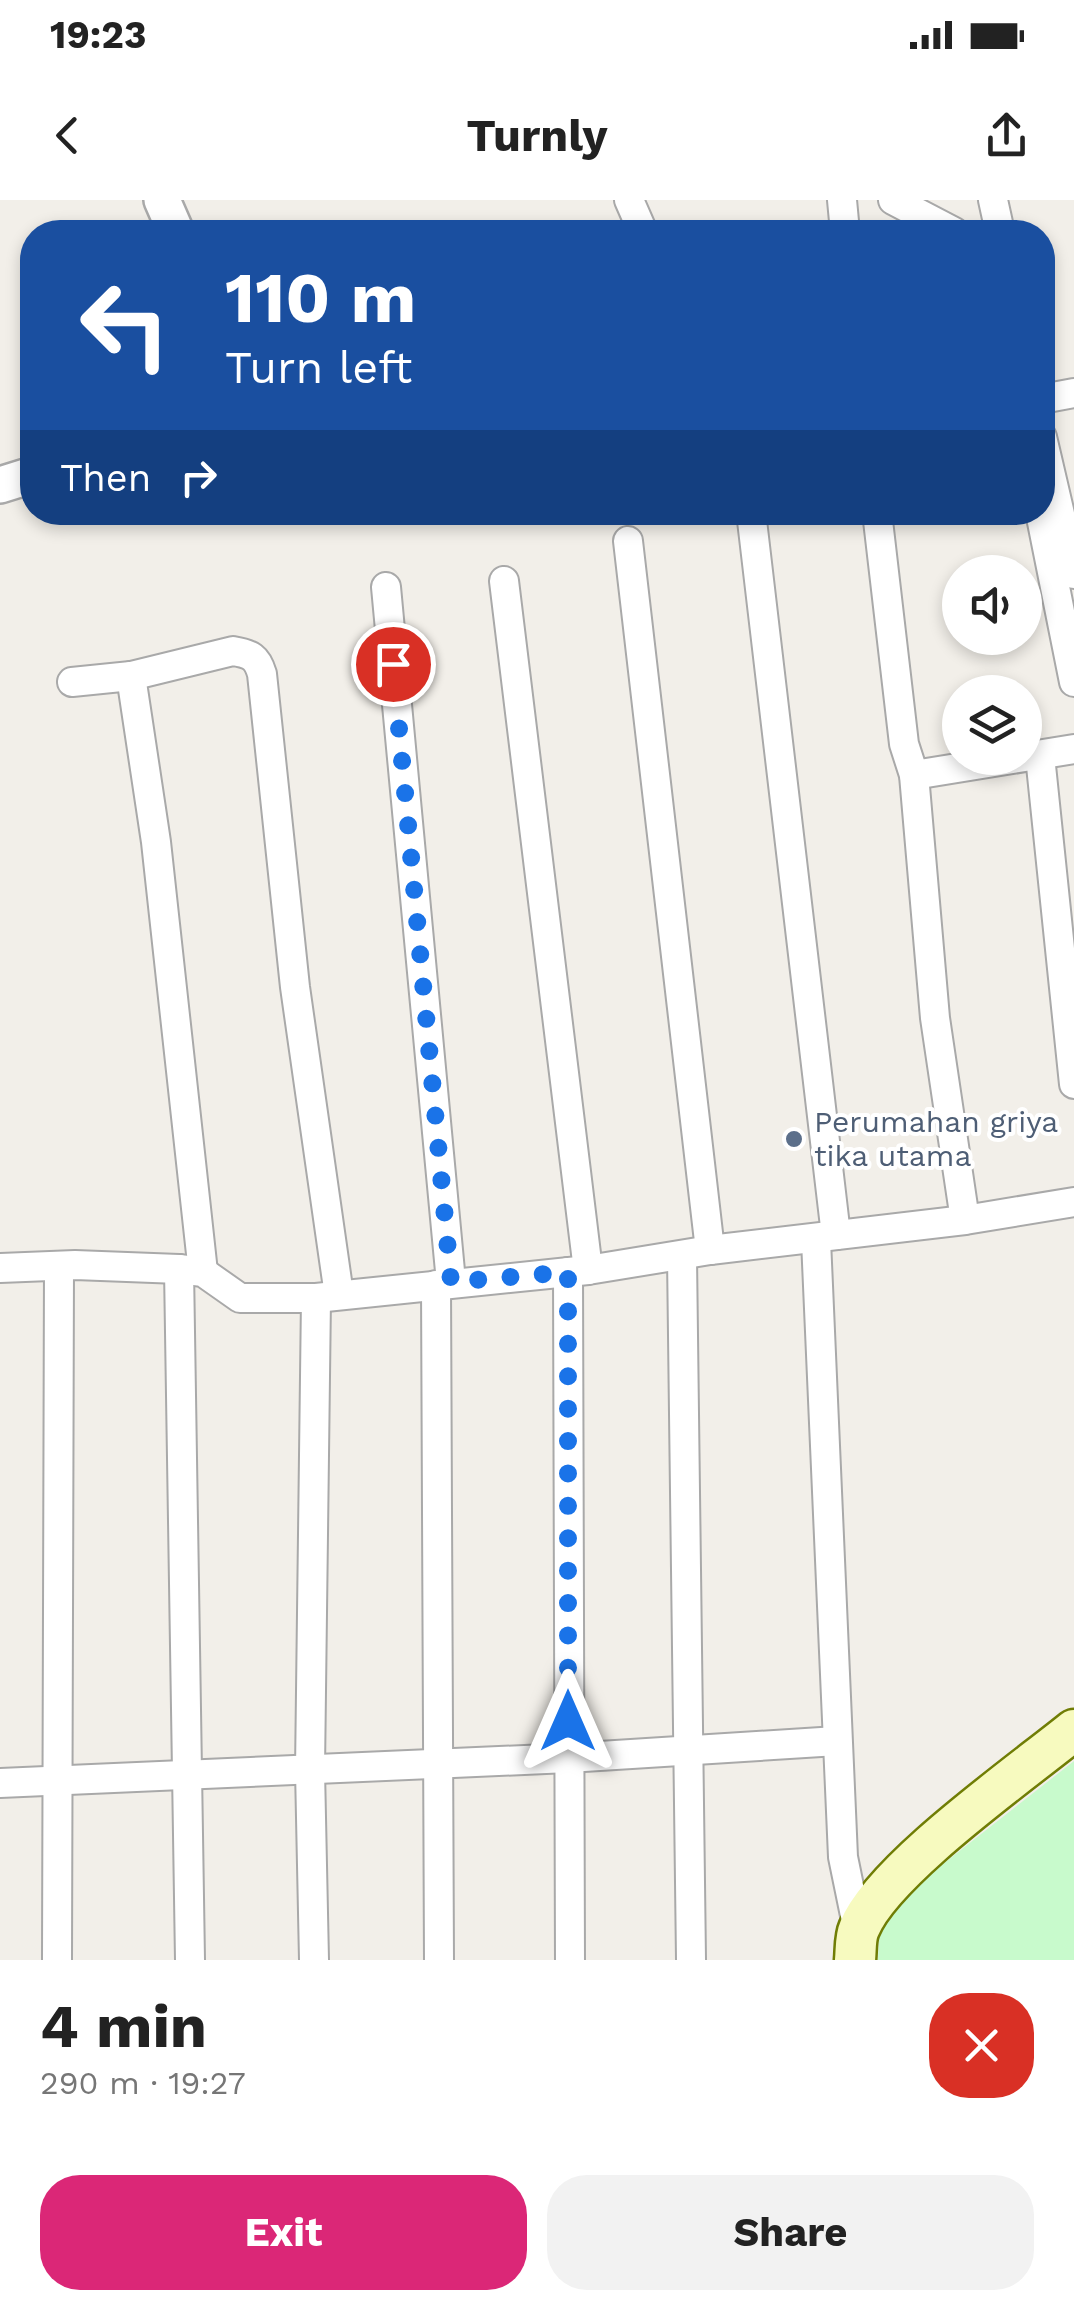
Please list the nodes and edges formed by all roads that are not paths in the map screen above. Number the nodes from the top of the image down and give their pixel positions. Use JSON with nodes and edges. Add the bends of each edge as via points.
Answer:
{"nodes":[{"id":1,"x":893,"y":200,"type":"edge"},
{"id":2,"x":931,"y":220,"type":"edge"},
{"id":3,"x":1055,"y":493,"type":"edge"},
{"id":4,"x":752,"y":525,"type":"edge"},
{"id":5,"x":879,"y":525,"type":"edge"},
{"id":6,"x":1043,"y":525,"type":"edge"},
{"id":7,"x":628,"y":542,"type":"dead end"},
{"id":8,"x":1074,"y":574,"type":"edge"},
{"id":9,"x":504,"y":581,"type":"dead end"},
{"id":10,"x":386,"y":587,"type":"dead end"},
{"id":11,"x":131,"y":676,"type":"junction"},
{"id":12,"x":72,"y":682,"type":"dead end"},
{"id":13,"x":1074,"y":682,"type":"edge"},
{"id":14,"x":1074,"y":749,"type":"edge"},
{"id":15,"x":1042,"y":756,"type":"edge"},
{"id":16,"x":942,"y":771,"type":"edge"},
{"id":17,"x":914,"y":775,"type":"junction"},
{"id":18,"x":1042,"y":775,"type":"edge"},
{"id":19,"x":1074,"y":1084,"type":"edge"},
{"id":20,"x":1074,"y":1202,"type":"edge"},
{"id":21,"x":965,"y":1220,"type":"junction"},
{"id":22,"x":826,"y":1237,"type":"junction"},
{"id":23,"x":710,"y":1250,"type":"junction"},
{"id":24,"x":682,"y":1257,"type":"junction"},
{"id":25,"x":59,"y":1266,"type":"junction"},
{"id":26,"x":0,"y":1268,"type":"edge"},
{"id":27,"x":191,"y":1270,"type":"junction"},
{"id":28,"x":578,"y":1271,"type":"junction"},
{"id":29,"x":444,"y":1284,"type":"junction"},
{"id":30,"x":328,"y":1296,"type":"junction"},
{"id":31,"x":1074,"y":1730,"type":"edge"},
{"id":32,"x":837,"y":1742,"type":"junction"},
{"id":33,"x":689,"y":1750,"type":"junction"},
{"id":34,"x":568,"y":1758,"type":"junction"},
{"id":35,"x":438,"y":1764,"type":"junction"},
{"id":36,"x":310,"y":1770,"type":"junction"},
{"id":37,"x":189,"y":1775,"type":"junction"},
{"id":38,"x":55,"y":1781,"type":"junction"},
{"id":39,"x":0,"y":1783,"type":"edge"},
{"id":40,"x":856,"y":1945,"type":"edge"},
{"id":41,"x":57,"y":1960,"type":"edge"},
{"id":42,"x":190,"y":1960,"type":"edge"},
{"id":43,"x":314,"y":1960,"type":"edge"},
{"id":44,"x":439,"y":1960,"type":"edge"},
{"id":45,"x":570,"y":1960,"type":"edge"},
{"id":46,"x":691,"y":1960,"type":"edge"}],
"edges":[{"from":1,"to":2,"type":"street"},
{"from":3,"to":8,"type":"street"},
{"from":4,"to":22,"type":"street"},
{"from":5,"to":17,"type":"street","via":[[904,744]]},
{"from":6,"to":13,"type":"street"},
{"from":7,"to":23,"type":"street"},
{"from":9,"to":28,"type":"street"},
{"from":10,"to":29,"type":"street"},
{"from":11,"to":12,"type":"street"},
{"from":11,"to":27,"type":"street","via":[[156,842]]},
{"from":11,"to":30,"type":"street","via":[[233,651],[258,660]]},
{"from":14,"to":15,"type":"street"},
{"from":16,"to":17,"type":"street"},
{"from":17,"to":21,"type":"street","via":[[935,1018]]},
{"from":18,"to":19,"type":"street"},
{"from":20,"to":21,"type":"street"},
{"from":21,"to":22,"type":"street"},
{"from":22,"to":23,"type":"street"},
{"from":22,"to":32,"type":"street"},
{"from":23,"to":24,"type":"street"},
{"from":24,"to":28,"type":"street"},
{"from":24,"to":33,"type":"street"},
{"from":25,"to":26,"type":"street"},
{"from":25,"to":27,"type":"street"},
{"from":25,"to":38,"type":"street"},
{"from":27,"to":30,"type":"street","via":[[240,1298]]},
{"from":27,"to":37,"type":"street"},
{"from":28,"to":29,"type":"street"},
{"from":28,"to":34,"type":"street"},
{"from":29,"to":30,"type":"street"},
{"from":29,"to":35,"type":"street"},
{"from":30,"to":36,"type":"street"},
{"from":31,"to":40,"type":"main road","via":[[920,1855],[877,1901]]},
{"from":32,"to":33,"type":"street"},
{"from":32,"to":40,"type":"street"},
{"from":33,"to":34,"type":"street"},
{"from":33,"to":46,"type":"street"},
{"from":34,"to":35,"type":"street"},
{"from":34,"to":45,"type":"street"},
{"from":35,"to":36,"type":"street"},
{"from":35,"to":44,"type":"street"},
{"from":36,"to":37,"type":"street"},
{"from":36,"to":43,"type":"street"},
{"from":37,"to":38,"type":"street"},
{"from":37,"to":42,"type":"street"},
{"from":38,"to":39,"type":"street"},
{"from":38,"to":41,"type":"street"}]}
